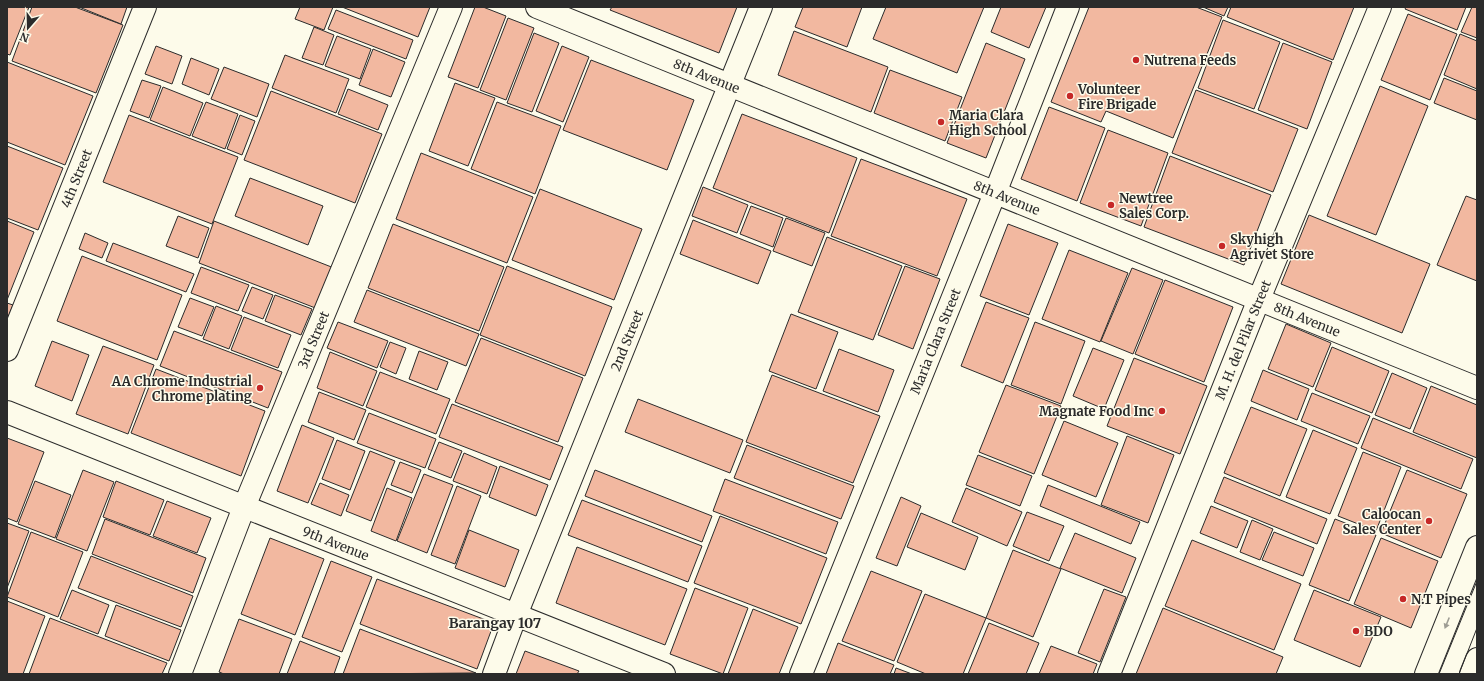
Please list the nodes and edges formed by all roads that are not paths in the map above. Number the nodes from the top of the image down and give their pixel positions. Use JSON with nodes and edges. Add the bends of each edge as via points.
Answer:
{"nodes":[{"id":1,"x":145,"y":7,"type":"edge"},
{"id":2,"x":451,"y":7,"type":"edge"},
{"id":3,"x":537,"y":7,"type":"edge"},
{"id":4,"x":761,"y":7,"type":"edge"},
{"id":5,"x":1068,"y":7,"type":"edge"},
{"id":6,"x":1380,"y":7,"type":"edge"},
{"id":7,"x":730,"y":86,"type":"junction"},
{"id":8,"x":995,"y":193,"type":"junction"},
{"id":9,"x":1259,"y":299,"type":"junction"},
{"id":10,"x":7,"y":350,"type":"edge"},
{"id":11,"x":1477,"y":388,"type":"edge"},
{"id":12,"x":7,"y":412,"type":"edge"},
{"id":13,"x":244,"y":507,"type":"junction"},
{"id":14,"x":1477,"y":547,"type":"edge"},
{"id":15,"x":516,"y":615,"type":"junction"},
{"id":16,"x":1477,"y":660,"type":"edge"},
{"id":17,"x":180,"y":674,"type":"edge"},
{"id":18,"x":494,"y":674,"type":"edge"},
{"id":19,"x":664,"y":674,"type":"edge"},
{"id":20,"x":801,"y":674,"type":"edge"},
{"id":21,"x":1108,"y":674,"type":"edge"},
{"id":22,"x":1426,"y":674,"type":"edge"},
{"id":23,"x":1471,"y":674,"type":"edge"}],
"edges":[{"from":1,"to":10,"type":"street","name":"4th Street"},
{"from":2,"to":13,"type":"street","name":"3rd Street"},
{"from":3,"to":7,"type":"street","name":"8th Avenue"},
{"from":4,"to":7,"type":"street","name":"2nd Street"},
{"from":5,"to":8,"type":"street","name":"Maria Clara Street"},
{"from":6,"to":9,"type":"street","name":"M. H. del Pilar Street"},
{"from":7,"to":8,"type":"street","name":"8th Avenue"},
{"from":7,"to":15,"type":"street","name":"2nd Street"},
{"from":8,"to":9,"type":"street","name":"8th Avenue"},
{"from":8,"to":20,"type":"street","name":"Maria Clara Street"},
{"from":9,"to":11,"type":"street","name":"8th Avenue"},
{"from":9,"to":21,"type":"street","name":"M. H. del Pilar Street"},
{"from":12,"to":13,"type":"street","name":"9th Avenue"},
{"from":13,"to":15,"type":"street","name":"9th Avenue"},
{"from":13,"to":17,"type":"street","name":"3rd Street"},
{"from":14,"to":22,"type":"street","one_way":true},
{"from":15,"to":18,"type":"street","name":"2nd Street"},
{"from":15,"to":19,"type":"street","name":"9th Avenue"},
{"from":16,"to":23,"type":"street"}]}
